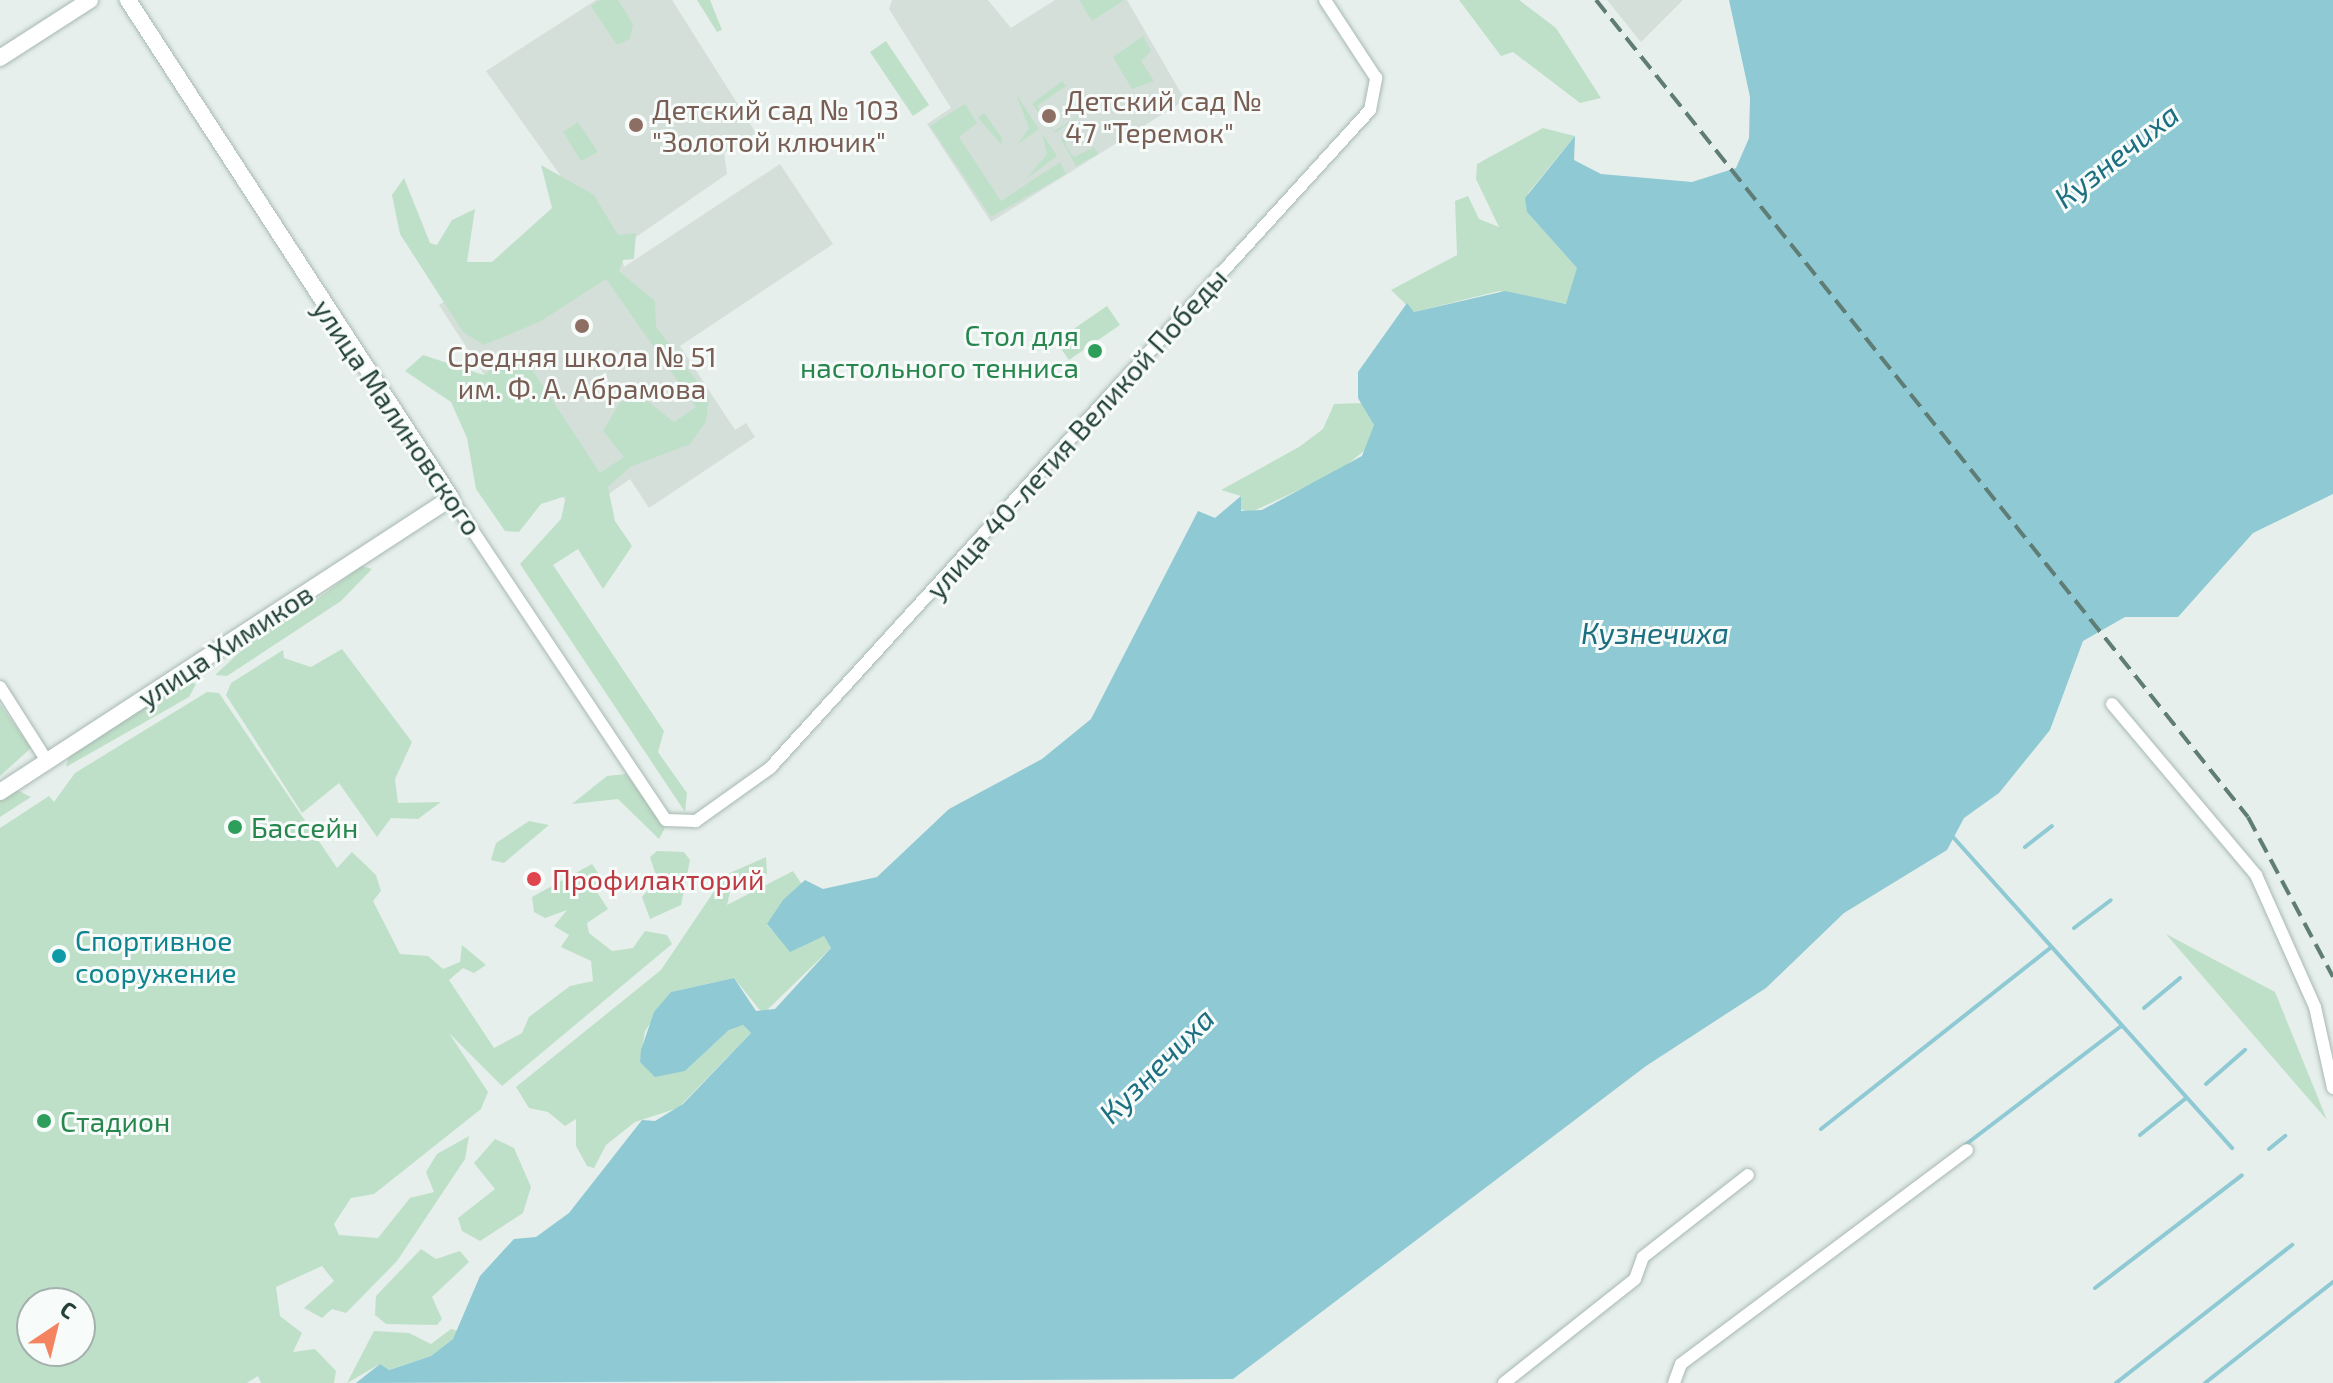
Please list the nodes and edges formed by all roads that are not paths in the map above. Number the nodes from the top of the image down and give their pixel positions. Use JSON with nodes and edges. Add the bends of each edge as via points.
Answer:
{"nodes":[{"id":1,"x":90,"y":0,"type":"edge"},
{"id":2,"x":128,"y":0,"type":"edge"},
{"id":3,"x":1325,"y":0,"type":"edge"},
{"id":4,"x":0,"y":58,"type":"edge"},
{"id":5,"x":451,"y":498,"type":"junction"},
{"id":6,"x":0,"y":687,"type":"edge"},
{"id":7,"x":2112,"y":704,"type":"dead end"},
{"id":8,"x":47,"y":761,"type":"junction"},
{"id":9,"x":0,"y":792,"type":"edge"},
{"id":10,"x":678,"y":826,"type":"joint"},
{"id":11,"x":2333,"y":1088,"type":"edge"},
{"id":12,"x":1967,"y":1150,"type":"dead end"},
{"id":13,"x":1748,"y":1175,"type":"dead end"},
{"id":14,"x":1504,"y":1383,"type":"edge"},
{"id":15,"x":1674,"y":1383,"type":"edge"}],
"edges":[{"from":1,"to":4,"type":"street"},
{"from":2,"to":5,"type":"street","name":"улица Малиновского"},
{"from":3,"to":10,"type":"street","name":"улица 40-летия Великой Победы","via":[[1376,78],[1370,110],[770,768],[696,821]]},
{"from":5,"to":8,"type":"street","name":"улица Химиков"},
{"from":5,"to":10,"type":"street","name":"улица Малиновского","via":[[619,755]]},
{"from":6,"to":8,"type":"street"},
{"from":7,"to":11,"type":"street","via":[[2256,875],[2315,1007]]},
{"from":8,"to":9,"type":"street","name":"улица Химиков"},
{"from":12,"to":15,"type":"street","via":[[1681,1364]]},
{"from":13,"to":14,"type":"street","via":[[1643,1257],[1635,1279]]}]}
